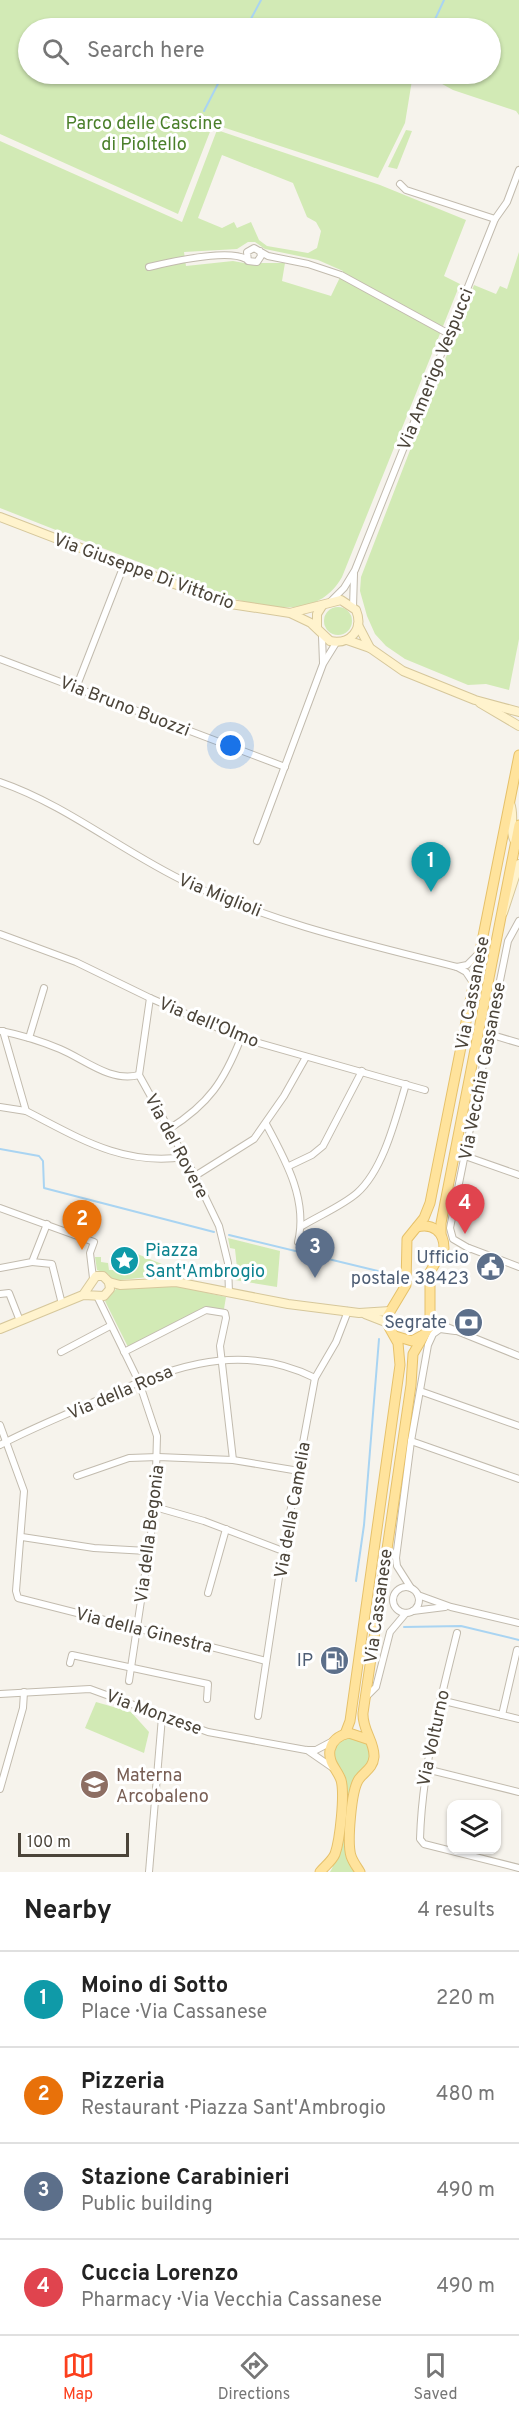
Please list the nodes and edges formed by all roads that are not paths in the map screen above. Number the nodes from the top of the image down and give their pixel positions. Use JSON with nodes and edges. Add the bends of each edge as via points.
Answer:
{"nodes":[{"id":1,"x":519,"y":170,"type":"edge"},
{"id":2,"x":400,"y":184,"type":"dead end"},
{"id":3,"x":495,"y":219,"type":"junction"},
{"id":4,"x":247,"y":251,"type":"junction"},
{"id":5,"x":260,"y":251,"type":"junction"},
{"id":6,"x":235,"y":256,"type":"junction"},
{"id":7,"x":270,"y":256,"type":"junction"},
{"id":8,"x":246,"y":259,"type":"junction"},
{"id":9,"x":259,"y":261,"type":"junction"},
{"id":10,"x":149,"y":267,"type":"dead end"},
{"id":11,"x":449,"y":334,"type":"junction"},
{"id":12,"x":0,"y":517,"type":"edge"},
{"id":13,"x":124,"y":565,"type":"junction"},
{"id":14,"x":355,"y":570,"type":"junction"},
{"id":15,"x":331,"y":601,"type":"junction"},
{"id":16,"x":322,"y":606,"type":"junction"},
{"id":17,"x":353,"y":607,"type":"junction"},
{"id":18,"x":290,"y":613,"type":"junction"},
{"id":19,"x":358,"y":625,"type":"junction"},
{"id":20,"x":317,"y":628,"type":"junction"},
{"id":21,"x":322,"y":636,"type":"junction"},
{"id":22,"x":347,"y":640,"type":"junction"},
{"id":23,"x":336,"y":643,"type":"junction"},
{"id":24,"x":370,"y":648,"type":"junction"},
{"id":25,"x":0,"y":659,"type":"edge"},
{"id":26,"x":323,"y":663,"type":"junction"},
{"id":27,"x":76,"y":688,"type":"junction"},
{"id":28,"x":475,"y":700,"type":"junction"},
{"id":29,"x":519,"y":702,"type":"edge"},
{"id":30,"x":515,"y":710,"type":"edge"},
{"id":31,"x":517,"y":723,"type":"edge"},
{"id":32,"x":519,"y":755,"type":"edge"},
{"id":33,"x":285,"y":767,"type":"junction"},
{"id":34,"x":0,"y":782,"type":"edge"},
{"id":35,"x":510,"y":803,"type":"junction"},
{"id":36,"x":519,"y":825,"type":"edge"},
{"id":37,"x":257,"y":841,"type":"dead end"},
{"id":38,"x":518,"y":845,"type":"edge"},
{"id":39,"x":501,"y":852,"type":"junction"},
{"id":40,"x":519,"y":864,"type":"edge"},
{"id":41,"x":501,"y":915,"type":"junction"},
{"id":42,"x":519,"y":921,"type":"edge"},
{"id":43,"x":0,"y":934,"type":"edge"},
{"id":44,"x":481,"y":948,"type":"junction"},
{"id":45,"x":457,"y":967,"type":"junction"},
{"id":46,"x":474,"y":985,"type":"junction"},
{"id":47,"x":44,"y":988,"type":"dead end"},
{"id":48,"x":150,"y":999,"type":"junction"},
{"id":49,"x":1,"y":1031,"type":"edge"},
{"id":50,"x":489,"y":1034,"type":"junction"},
{"id":51,"x":29,"y":1038,"type":"junction"},
{"id":52,"x":241,"y":1038,"type":"junction"},
{"id":53,"x":519,"y":1043,"type":"edge"},
{"id":54,"x":306,"y":1057,"type":"junction"},
{"id":55,"x":362,"y":1071,"type":"junction"},
{"id":56,"x":139,"y":1075,"type":"junction"},
{"id":57,"x":406,"y":1084,"type":"junction"},
{"id":58,"x":425,"y":1090,"type":"dead end"},
{"id":59,"x":0,"y":1107,"type":"edge"},
{"id":60,"x":26,"y":1111,"type":"junction"},
{"id":61,"x":266,"y":1125,"type":"junction"},
{"id":62,"x":169,"y":1129,"type":"junction"},
{"id":63,"x":465,"y":1156,"type":"junction"},
{"id":64,"x":184,"y":1157,"type":"junction"},
{"id":65,"x":289,"y":1166,"type":"junction"},
{"id":66,"x":519,"y":1175,"type":"edge"},
{"id":67,"x":195,"y":1176,"type":"junction"},
{"id":68,"x":0,"y":1208,"type":"edge"},
{"id":69,"x":46,"y":1224,"type":"junction"},
{"id":70,"x":302,"y":1226,"type":"junction"},
{"id":71,"x":417,"y":1227,"type":"junction"},
{"id":72,"x":441,"y":1236,"type":"junction"},
{"id":73,"x":298,"y":1242,"type":"dead end"},
{"id":74,"x":470,"y":1249,"type":"junction"},
{"id":75,"x":32,"y":1262,"type":"junction"},
{"id":76,"x":519,"y":1267,"type":"edge"},
{"id":77,"x":0,"y":1268,"type":"edge"},
{"id":78,"x":98,"y":1285,"type":"junction"},
{"id":79,"x":229,"y":1293,"type":"junction"},
{"id":80,"x":0,"y":1294,"type":"edge"},
{"id":81,"x":62,"y":1304,"type":"junction"},
{"id":82,"x":348,"y":1311,"type":"junction"},
{"id":83,"x":390,"y":1311,"type":"junction"},
{"id":84,"x":359,"y":1313,"type":"junction"},
{"id":85,"x":20,"y":1321,"type":"junction"},
{"id":86,"x":388,"y":1323,"type":"junction"},
{"id":87,"x":110,"y":1326,"type":"junction"},
{"id":88,"x":0,"y":1329,"type":"edge"},
{"id":89,"x":427,"y":1331,"type":"junction"},
{"id":90,"x":455,"y":1331,"type":"junction"},
{"id":91,"x":395,"y":1336,"type":"junction"},
{"id":92,"x":61,"y":1352,"type":"dead end"},
{"id":93,"x":124,"y":1352,"type":"junction"},
{"id":94,"x":519,"y":1356,"type":"edge"},
{"id":95,"x":221,"y":1360,"type":"junction"},
{"id":96,"x":315,"y":1378,"type":"junction"},
{"id":97,"x":139,"y":1382,"type":"junction"},
{"id":98,"x":420,"y":1391,"type":"junction"},
{"id":99,"x":0,"y":1425,"type":"edge"},
{"id":100,"x":519,"y":1426,"type":"edge"},
{"id":101,"x":411,"y":1441,"type":"junction"},
{"id":102,"x":3,"y":1444,"type":"edge"},
{"id":103,"x":158,"y":1457,"type":"junction"},
{"id":104,"x":233,"y":1460,"type":"junction"},
{"id":105,"x":299,"y":1471,"type":"junction"},
{"id":106,"x":77,"y":1476,"type":"dead end"},
{"id":107,"x":519,"y":1479,"type":"edge"},
{"id":108,"x":154,"y":1507,"type":"junction"},
{"id":109,"x":226,"y":1529,"type":"junction"},
{"id":110,"x":22,"y":1537,"type":"junction"},
{"id":111,"x":147,"y":1551,"type":"junction"},
{"id":112,"x":283,"y":1551,"type":"junction"},
{"id":113,"x":411,"y":1588,"type":"junction"},
{"id":114,"x":208,"y":1593,"type":"dead end"},
{"id":115,"x":418,"y":1595,"type":"junction"},
{"id":116,"x":452,"y":1607,"type":"junction"},
{"id":117,"x":413,"y":1611,"type":"junction"},
{"id":118,"x":406,"y":1613,"type":"junction"},
{"id":119,"x":519,"y":1623,"type":"edge"},
{"id":120,"x":138,"y":1627,"type":"junction"},
{"id":121,"x":457,"y":1633,"type":"dead end"},
{"id":122,"x":517,"y":1650,"type":"dead end"},
{"id":123,"x":266,"y":1661,"type":"junction"},
{"id":124,"x":69,"y":1663,"type":"dead end"},
{"id":125,"x":133,"y":1668,"type":"junction"},
{"id":126,"x":129,"y":1681,"type":"dead end"},
{"id":127,"x":24,"y":1692,"type":"junction"},
{"id":128,"x":0,"y":1694,"type":"edge"},
{"id":129,"x":365,"y":1698,"type":"junction"},
{"id":130,"x":207,"y":1699,"type":"dead end"},
{"id":131,"x":440,"y":1700,"type":"junction"},
{"id":132,"x":502,"y":1715,"type":"junction"},
{"id":133,"x":258,"y":1716,"type":"dead end"},
{"id":134,"x":162,"y":1717,"type":"junction"},
{"id":135,"x":519,"y":1719,"type":"edge"},
{"id":136,"x":345,"y":1734,"type":"junction"},
{"id":137,"x":336,"y":1739,"type":"junction"},
{"id":138,"x":370,"y":1742,"type":"junction"},
{"id":139,"x":306,"y":1750,"type":"junction"},
{"id":140,"x":334,"y":1768,"type":"junction"},
{"id":141,"x":426,"y":1768,"type":"junction"},
{"id":142,"x":0,"y":1789,"type":"edge"},
{"id":143,"x":519,"y":1792,"type":"edge"},
{"id":144,"x":519,"y":1868,"type":"edge"},
{"id":145,"x":149,"y":1872,"type":"edge"},
{"id":146,"x":320,"y":1872,"type":"edge"},
{"id":147,"x":361,"y":1872,"type":"edge"}],
"edges":[{"from":1,"to":3,"type":"street","name":"Via Amerigo Vespucci","via":[[507,202]]},
{"from":2,"to":3,"type":"street","via":[[406,190]]},
{"from":3,"to":11,"type":"street","name":"Via Amerigo Vespucci"},
{"from":4,"to":5,"type":"street"},
{"from":4,"to":6,"type":"street"},
{"from":4,"to":8,"type":"street"},
{"from":5,"to":7,"type":"street"},
{"from":5,"to":9,"type":"street"},
{"from":6,"to":8,"type":"street"},
{"from":6,"to":10,"type":"street"},
{"from":7,"to":9,"type":"street"},
{"from":7,"to":11,"type":"street","via":[[340,275]]},
{"from":8,"to":9,"type":"street","via":[[251,263]]},
{"from":11,"to":14,"type":"street","name":"Via Amerigo Vespucci"},
{"from":12,"to":13,"type":"main road","name":"Via Giuseppe Di Vittorio"},
{"from":13,"to":18,"type":"main road","name":"Via Giuseppe Di Vittorio","via":[[227,604]]},
{"from":13,"to":27,"type":"street"},
{"from":14,"to":15,"type":"street","name":"Via Amerigo Vespucci"},
{"from":14,"to":17,"type":"street","name":"Via Amerigo Vespucci"},
{"from":15,"to":16,"type":"main road","name":"Via Giuseppe Di Vittorio"},
{"from":15,"to":17,"type":"main road","via":[[341,600]]},
{"from":16,"to":18,"type":"main road","name":"Via Giuseppe Di Vittorio"},
{"from":16,"to":20,"type":"main road","via":[[317,614]]},
{"from":17,"to":19,"type":"main road"},
{"from":18,"to":20,"type":"main road","name":"Via Giuseppe Di Vittorio"},
{"from":19,"to":22,"type":"main road"},
{"from":19,"to":24,"type":"main road"},
{"from":20,"to":21,"type":"main road","name":"Via Giuseppe Di Vittorio"},
{"from":21,"to":23,"type":"main road"},
{"from":21,"to":26,"type":"street"},
{"from":22,"to":23,"type":"main road"},
{"from":22,"to":24,"type":"main road"},
{"from":23,"to":26,"type":"street"},
{"from":24,"to":28,"type":"main road","via":[[403,671]]},
{"from":25,"to":27,"type":"street","name":"Via Bruno Buozzi"},
{"from":26,"to":33,"type":"street"},
{"from":27,"to":33,"type":"street","name":"Via Bruno Buozzi"},
{"from":28,"to":30,"type":"main road"},
{"from":28,"to":31,"type":"main road"},
{"from":29,"to":30,"type":"main road"},
{"from":32,"to":35,"type":"main road","name":"Via Cassanese"},
{"from":33,"to":37,"type":"street"},
{"from":34,"to":45,"type":"street","name":"Via Miglioli","via":[[39,798],[135,856],[203,890],[279,919]]},
{"from":35,"to":38,"type":"main road","via":[[510,832]]},
{"from":35,"to":39,"type":"main road","name":"Via Cassanese"},
{"from":36,"to":38,"type":"main road","name":"Via Cassanese"},
{"from":38,"to":39,"type":"main road"},
{"from":38,"to":41,"type":"main road","name":"Via Cassanese"},
{"from":39,"to":44,"type":"main road","name":"Via Cassanese"},
{"from":40,"to":41,"type":"main road"},
{"from":41,"to":72,"type":"main road","name":"Via Cassanese"},
{"from":42,"to":50,"type":"street","name":"Via Vecchia Cassanese","via":[[508,941]]},
{"from":43,"to":48,"type":"street","name":"Via dell'Olmo","via":[[76,962]]},
{"from":44,"to":45,"type":"street","via":[[472,962]]},
{"from":44,"to":46,"type":"main road","name":"Via Cassanese"},
{"from":45,"to":46,"type":"street","via":[[468,973]]},
{"from":46,"to":71,"type":"main road","name":"Via Cassanese","via":[[430,1203]]},
{"from":47,"to":51,"type":"street"},
{"from":48,"to":52,"type":"street","name":"Via dell'Olmo"},
{"from":48,"to":56,"type":"street","name":"Via del Rovere"},
{"from":49,"to":51,"type":"street"},
{"from":49,"to":60,"type":"street"},
{"from":50,"to":53,"type":"street"},
{"from":50,"to":63,"type":"street","name":"Via Vecchia Cassanese"},
{"from":51,"to":56,"type":"street","via":[[104,1071],[128,1078]]},
{"from":52,"to":54,"type":"street","name":"Via dell'Olmo"},
{"from":52,"to":62,"type":"street","via":[[229,1067],[208,1099]]},
{"from":54,"to":55,"type":"street","name":"Via dell'Olmo"},
{"from":54,"to":61,"type":"street"},
{"from":55,"to":57,"type":"street","name":"Via dell'Olmo"},
{"from":55,"to":65,"type":"street","via":[[323,1146]]},
{"from":56,"to":62,"type":"street","name":"Via del Rovere"},
{"from":57,"to":58,"type":"street","name":"Via dell'Olmo"},
{"from":57,"to":70,"type":"street","via":[[391,1135],[366,1183],[355,1195]]},
{"from":59,"to":60,"type":"street"},
{"from":60,"to":64,"type":"street","via":[[96,1147],[147,1159]]},
{"from":61,"to":65,"type":"street"},
{"from":61,"to":67,"type":"street","via":[[246,1146]]},
{"from":62,"to":64,"type":"street","name":"Via del Rovere"},
{"from":63,"to":66,"type":"street"},
{"from":63,"to":74,"type":"street","name":"Via Vecchia Cassanese","via":[[450,1232],[453,1239]]},
{"from":64,"to":67,"type":"street","name":"Via del Rovere"},
{"from":65,"to":70,"type":"street"},
{"from":67,"to":79,"type":"street","name":"Via del Rovere","via":[[224,1244]]},
{"from":68,"to":69,"type":"street"},
{"from":69,"to":75,"type":"street"},
{"from":69,"to":78,"type":"street","via":[[94,1242],[90,1253]]},
{"from":70,"to":73,"type":"street"},
{"from":71,"to":72,"type":"main road","via":[[432,1227]]},
{"from":71,"to":83,"type":"main road","name":"Via Cassanese","via":[[406,1243],[406,1285]]},
{"from":72,"to":74,"type":"street"},
{"from":72,"to":89,"type":"main road","name":"Via Cassanese","via":[[444,1248],[430,1272]]},
{"from":74,"to":76,"type":"street"},
{"from":75,"to":77,"type":"street"},
{"from":75,"to":81,"type":"street","via":[[52,1264]]},
{"from":78,"to":79,"type":"main road","via":[[176,1282]]},
{"from":78,"to":81,"type":"main road"},
{"from":78,"to":87,"type":"street","name":"Via della Begonia"},
{"from":79,"to":82,"type":"main road","via":[[288,1305]]},
{"from":80,"to":85,"type":"street","via":[[9,1293]]},
{"from":81,"to":85,"type":"main road"},
{"from":82,"to":84,"type":"main road"},
{"from":82,"to":96,"type":"street","name":"Via della Camelia"},
{"from":83,"to":84,"type":"main road"},
{"from":83,"to":86,"type":"main road","name":"Via Cassanese"},
{"from":84,"to":86,"type":"main road"},
{"from":85,"to":88,"type":"main road"},
{"from":86,"to":91,"type":"main road","name":"Via Cassanese"},
{"from":87,"to":92,"type":"street"},
{"from":87,"to":93,"type":"street","name":"Via della Begonia"},
{"from":89,"to":90,"type":"street","via":[[440,1325]]},
{"from":89,"to":91,"type":"main road","via":[[411,1341]]},
{"from":89,"to":129,"type":"main road","name":"Via Cassanese","via":[[412,1356]]},
{"from":90,"to":94,"type":"street"},
{"from":90,"to":98,"type":"street","via":[[440,1329],[431,1337]]},
{"from":91,"to":136,"type":"main road","name":"Via Cassanese","via":[[400,1365],[350,1721]]},
{"from":93,"to":95,"type":"street","via":[[212,1310],[226,1315]]},
{"from":93,"to":97,"type":"street","name":"Via della Begonia"},
{"from":95,"to":96,"type":"street","name":"Via della Rosa","via":[[283,1365]]},
{"from":95,"to":97,"type":"street","name":"Via della Rosa","via":[[182,1366]]},
{"from":95,"to":104,"type":"street"},
{"from":96,"to":105,"type":"street","name":"Via della Camelia"},
{"from":97,"to":102,"type":"street","name":"Via della Rosa"},
{"from":97,"to":103,"type":"street","name":"Via della Begonia","via":[[157,1436]]},
{"from":98,"to":100,"type":"street"},
{"from":98,"to":101,"type":"street"},
{"from":99,"to":102,"type":"street"},
{"from":101,"to":107,"type":"street"},
{"from":101,"to":113,"type":"street","via":[[396,1558]]},
{"from":102,"to":110,"type":"street","via":[[24,1491]]},
{"from":103,"to":104,"type":"street"},
{"from":103,"to":106,"type":"street","via":[[129,1458]]},
{"from":103,"to":108,"type":"street","name":"Via della Begonia"},
{"from":104,"to":105,"type":"street"},
{"from":105,"to":112,"type":"street","name":"Via della Camelia"},
{"from":108,"to":109,"type":"street"},
{"from":108,"to":111,"type":"street","name":"Via della Begonia"},
{"from":109,"to":112,"type":"street"},
{"from":109,"to":114,"type":"street"},
{"from":110,"to":111,"type":"street","via":[[93,1548]]},
{"from":110,"to":120,"type":"street","name":"Via della Ginestra","via":[[16,1592],[21,1600]]},
{"from":111,"to":120,"type":"street","name":"Via della Begonia"},
{"from":112,"to":123,"type":"street","name":"Via della Camelia"},
{"from":113,"to":115,"type":"street"},
{"from":113,"to":118,"type":"street","via":[[402,1588],[393,1598],[397,1610]]},
{"from":115,"to":116,"type":"street"},
{"from":115,"to":117,"type":"street","via":[[419,1602]]},
{"from":116,"to":117,"type":"street"},
{"from":116,"to":119,"type":"street"},
{"from":117,"to":118,"type":"street"},
{"from":118,"to":129,"type":"street","via":[[390,1632],[376,1687]]},
{"from":120,"to":123,"type":"street","name":"Via della Ginestra"},
{"from":120,"to":125,"type":"street","name":"Via della Begonia"},
{"from":121,"to":131,"type":"street","name":"Via Volturno"},
{"from":122,"to":132,"type":"street"},
{"from":123,"to":133,"type":"street","name":"Via della Camelia"},
{"from":124,"to":125,"type":"street","via":[[72,1655]]},
{"from":125,"to":126,"type":"street","name":"Via della Begonia"},
{"from":125,"to":130,"type":"street","via":[[208,1684]]},
{"from":127,"to":128,"type":"street","name":"Via Monzese"},
{"from":127,"to":134,"type":"street","name":"Via Monzese","via":[[90,1689]]},
{"from":127,"to":142,"type":"street"},
{"from":129,"to":138,"type":"main road","name":"Via Cassanese","via":[[362,1722]]},
{"from":131,"to":132,"type":"street"},
{"from":131,"to":141,"type":"street","name":"Via Volturno"},
{"from":132,"to":135,"type":"street"},
{"from":134,"to":139,"type":"street","name":"Via Monzese","via":[[208,1732]]},
{"from":134,"to":145,"type":"street"},
{"from":136,"to":137,"type":"main road"},
{"from":136,"to":138,"type":"main road","via":[[357,1733]]},
{"from":137,"to":139,"type":"street","via":[[321,1748]]},
{"from":137,"to":140,"type":"main road","via":[[330,1754]]},
{"from":138,"to":147,"type":"main road","name":"Via Cassanese","via":[[374,1758],[356,1785],[352,1803],[349,1848]]},
{"from":139,"to":140,"type":"street"},
{"from":140,"to":146,"type":"main road","via":[[342,1788],[338,1843],[335,1854]]},
{"from":141,"to":143,"type":"street"},
{"from":141,"to":144,"type":"street","name":"Via Volturno","via":[[421,1801],[422,1843]]}]}
